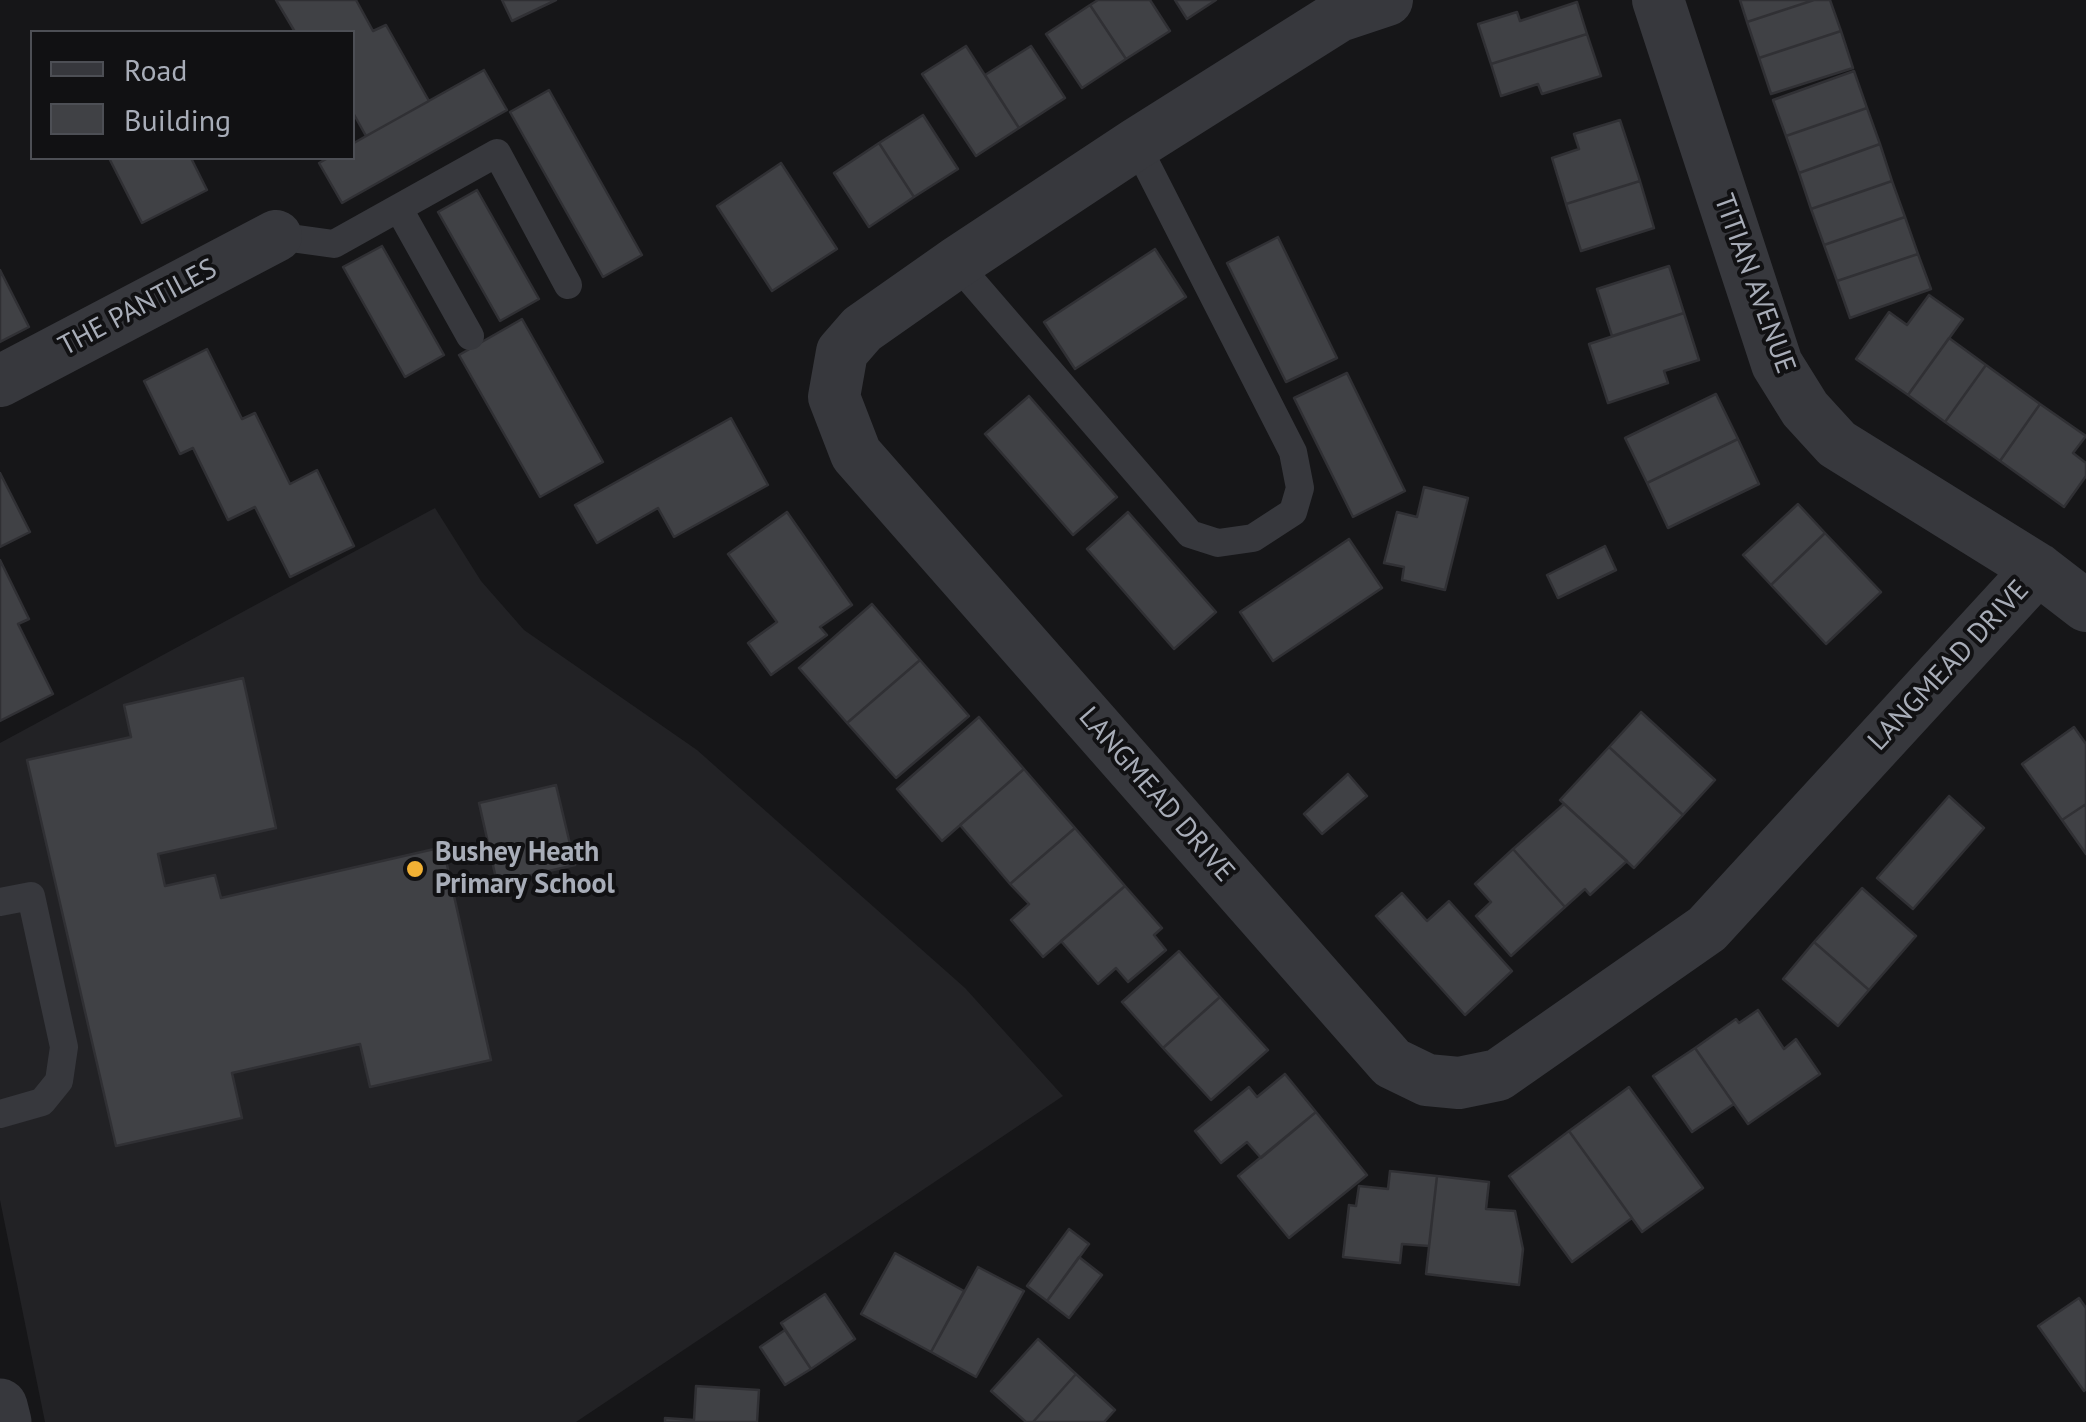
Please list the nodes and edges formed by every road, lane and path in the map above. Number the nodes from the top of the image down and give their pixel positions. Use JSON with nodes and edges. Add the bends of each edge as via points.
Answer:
{"nodes":[{"id":1,"x":1387,"y":0,"type":"edge"},
{"id":2,"x":1658,"y":0,"type":"edge"},
{"id":3,"x":1136,"y":144,"type":"junction"},
{"id":4,"x":399,"y":208,"type":"junction"},
{"id":5,"x":276,"y":236,"type":"joint"},
{"id":6,"x":956,"y":263,"type":"junction"},
{"id":7,"x":568,"y":285,"type":"dead end"},
{"id":8,"x":470,"y":336,"type":"dead end"},
{"id":9,"x":0,"y":381,"type":"edge"},
{"id":10,"x":2038,"y":569,"type":"junction"},
{"id":11,"x":2086,"y":606,"type":"edge"},
{"id":12,"x":0,"y":902,"type":"edge"},
{"id":13,"x":0,"y":1114,"type":"edge"},
{"id":14,"x":0,"y":1406,"type":"edge"},
{"id":15,"x":4,"y":1422,"type":"edge"}],
"edges":[{"from":1,"to":3,"type":"street","name":"LANGMEAD DRIVE","via":[[1338,16]]},
{"from":2,"to":10,"type":"street","name":"TITIAN AVENUE","via":[[1777,364],[1804,409],[1837,444]]},
{"from":3,"to":6,"type":"street","name":"LANGMEAD DRIVE"},
{"from":3,"to":6,"type":"lane","via":[[1293,452],[1300,488],[1293,512],[1253,538],[1218,544],[1190,534]]},
{"from":4,"to":5,"type":"lane","via":[[334,244]]},
{"from":4,"to":7,"type":"lane","via":[[497,153]]},
{"from":4,"to":8,"type":"lane"},
{"from":5,"to":9,"type":"street","name":"THE PANTILES"},
{"from":6,"to":10,"type":"street","name":"LANGMEAD DRIVE","via":[[862,329],[842,352],[834,397],[856,454],[1392,1063],[1427,1080],[1459,1083],[1498,1075],[1707,929]]},
{"from":10,"to":11,"type":"street","name":"TITIAN AVENUE"},
{"from":12,"to":13,"type":"lane","via":[[32,896],[64,1047],[60,1081],[42,1102]]},
{"from":14,"to":15,"type":"street"}]}
